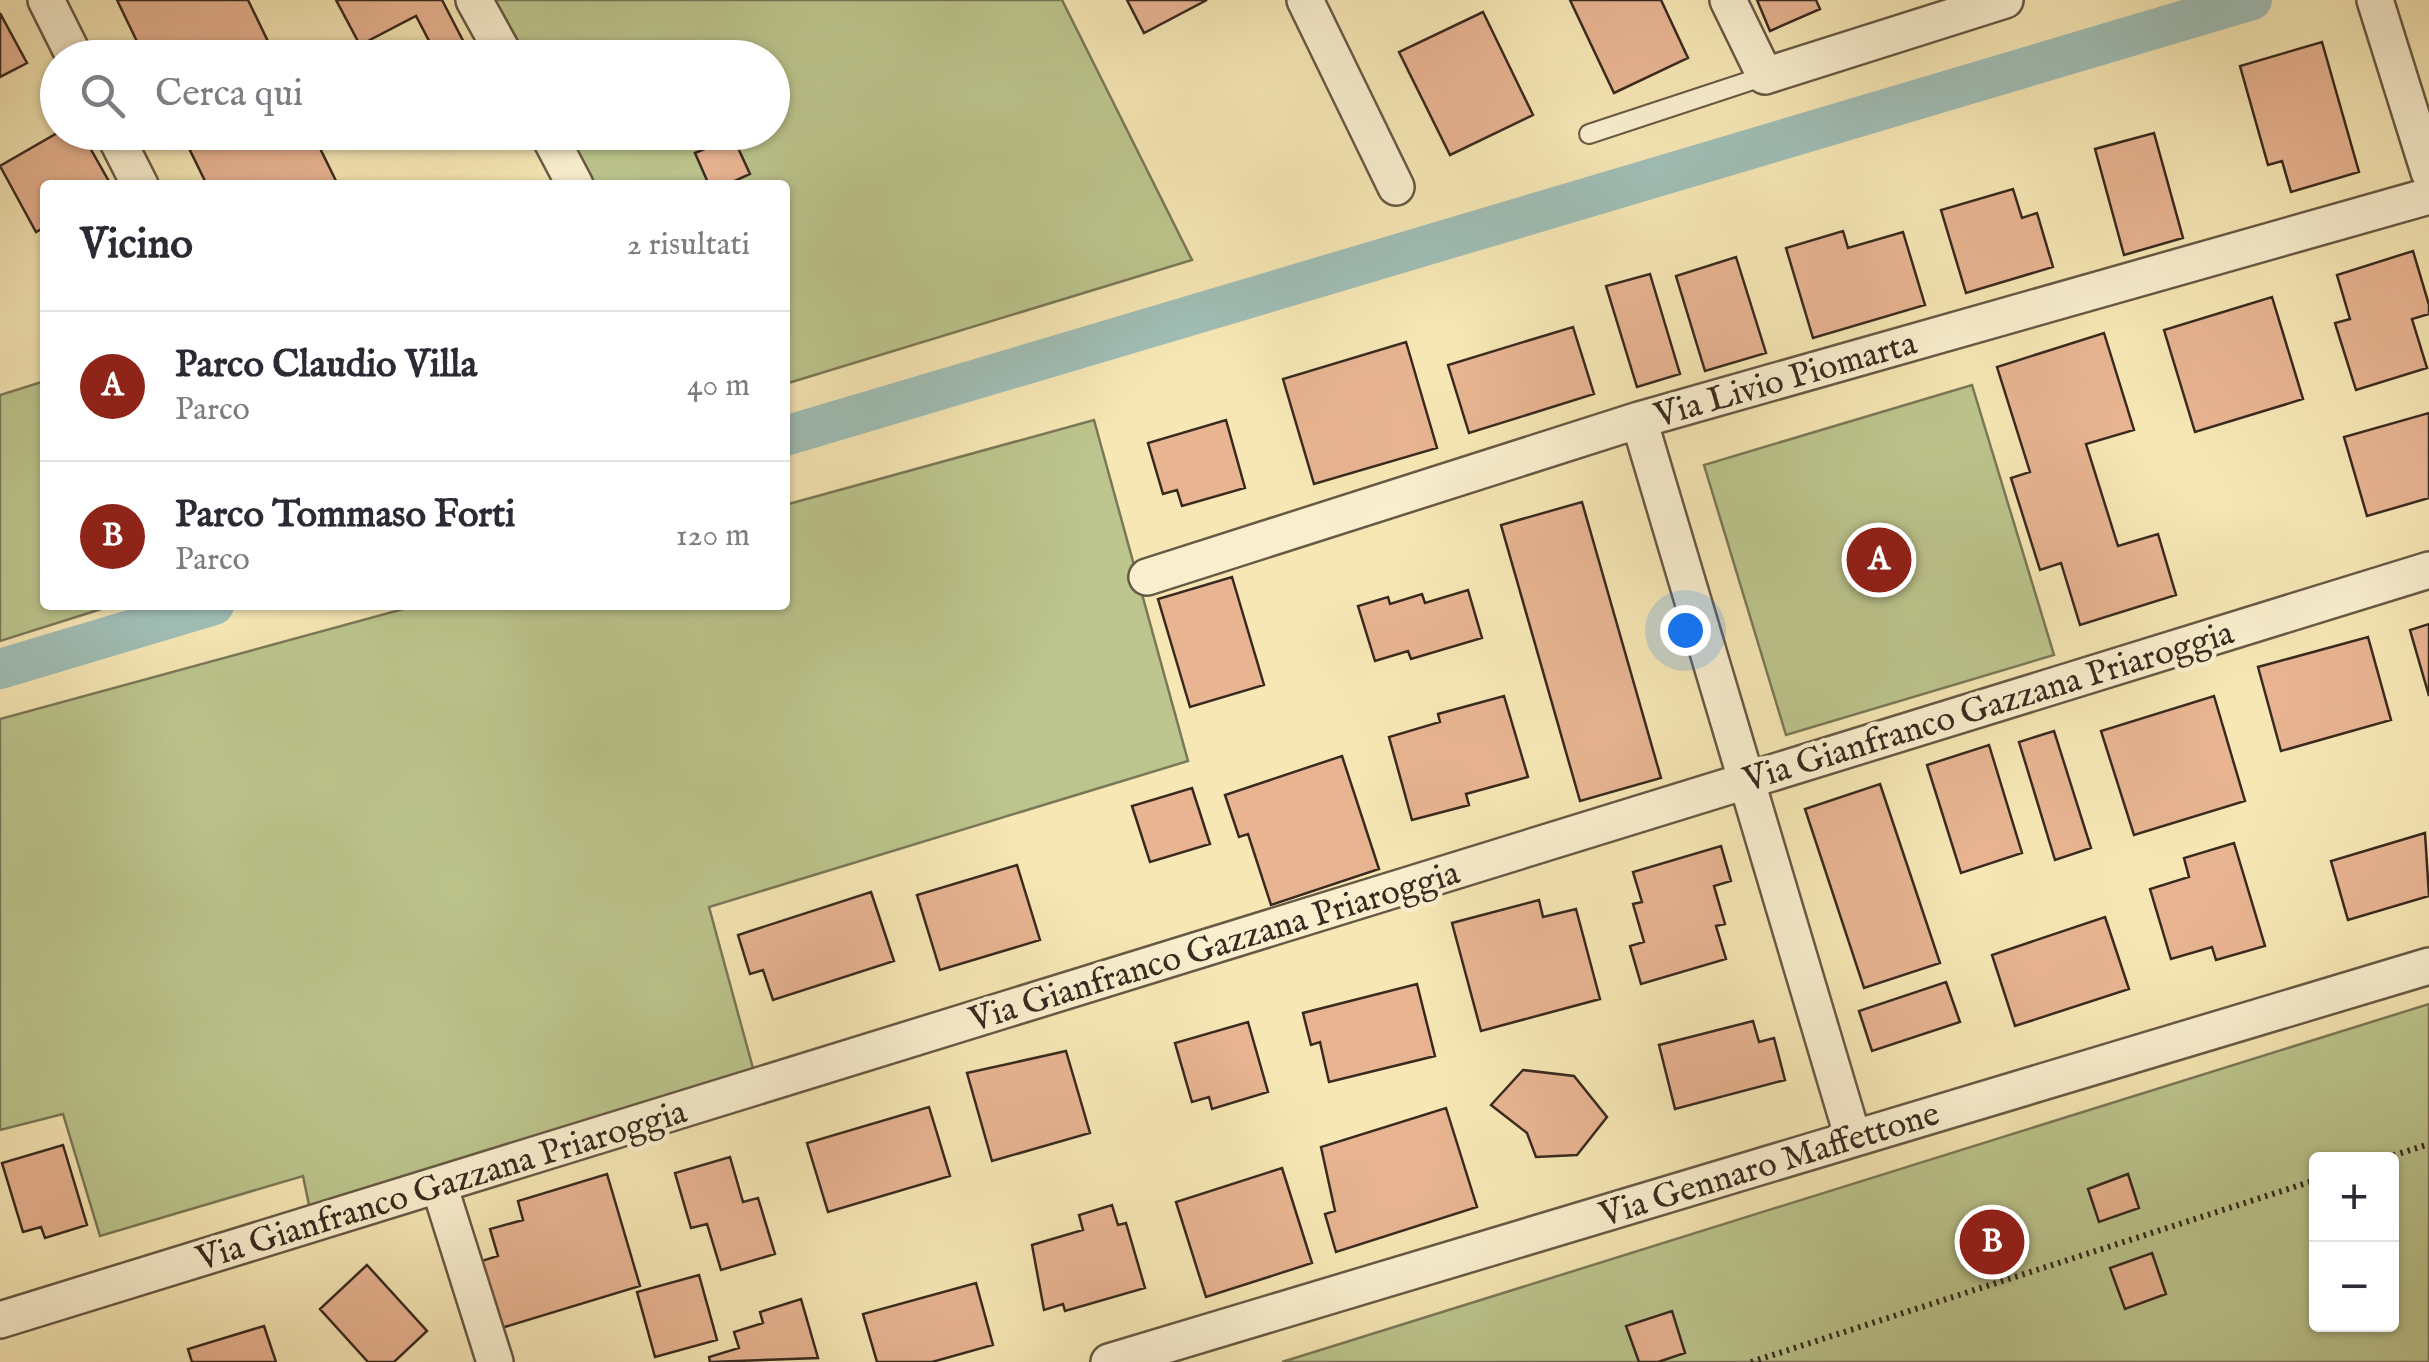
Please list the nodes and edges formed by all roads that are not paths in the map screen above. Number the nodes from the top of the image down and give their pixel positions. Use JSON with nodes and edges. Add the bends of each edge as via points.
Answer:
{"nodes":[{"id":1,"x":46,"y":0,"type":"edge"},
{"id":2,"x":474,"y":0,"type":"edge"},
{"id":3,"x":1305,"y":0,"type":"edge"},
{"id":4,"x":1728,"y":0,"type":"edge"},
{"id":5,"x":2005,"y":0,"type":"edge"},
{"id":6,"x":2375,"y":0,"type":"edge"},
{"id":7,"x":66,"y":40,"type":"edge"},
{"id":8,"x":496,"y":40,"type":"edge"},
{"id":9,"x":1765,"y":76,"type":"junction"},
{"id":10,"x":1589,"y":134,"type":"dead end"},
{"id":11,"x":122,"y":150,"type":"edge"},
{"id":12,"x":557,"y":150,"type":"edge"},
{"id":13,"x":2429,"y":172,"type":"edge"},
{"id":14,"x":137,"y":180,"type":"edge"},
{"id":15,"x":572,"y":180,"type":"edge"},
{"id":16,"x":1396,"y":186,"type":"dead end"},
{"id":17,"x":2429,"y":196,"type":"edge"},
{"id":18,"x":1639,"y":420,"type":"junction"},
{"id":19,"x":2429,"y":570,"type":"edge"},
{"id":20,"x":1146,"y":577,"type":"dead end"},
{"id":21,"x":1746,"y":780,"type":"junction"},
{"id":22,"x":2429,"y":966,"type":"edge"},
{"id":23,"x":1853,"y":1138,"type":"junction"},
{"id":24,"x":440,"y":1185,"type":"junction"},
{"id":25,"x":0,"y":1320,"type":"edge"},
{"id":26,"x":495,"y":1362,"type":"edge"},
{"id":27,"x":1109,"y":1362,"type":"edge"}],
"edges":[{"from":1,"to":7,"type":"street"},
{"from":2,"to":8,"type":"street"},
{"from":3,"to":16,"type":"street"},
{"from":4,"to":9,"type":"street"},
{"from":5,"to":9,"type":"street"},
{"from":6,"to":13,"type":"street"},
{"from":9,"to":10,"type":"lane"},
{"from":11,"to":14,"type":"street"},
{"from":12,"to":15,"type":"street"},
{"from":17,"to":18,"type":"street","name":"Via Livio Piomarta"},
{"from":18,"to":20,"type":"street","name":"Via Livio Piomarta"},
{"from":18,"to":21,"type":"street"},
{"from":19,"to":21,"type":"street","name":"Via Gianfranco Gazzana Priaroggia"},
{"from":21,"to":23,"type":"street"},
{"from":21,"to":24,"type":"street","name":"Via Gianfranco Gazzana Priaroggia"},
{"from":22,"to":23,"type":"street","name":"Via Gennaro Maffettone"},
{"from":23,"to":27,"type":"street","name":"Via Gennaro Maffettone"},
{"from":24,"to":25,"type":"street","name":"Via Gianfranco Gazzana Priaroggia"},
{"from":24,"to":26,"type":"street"}]}
